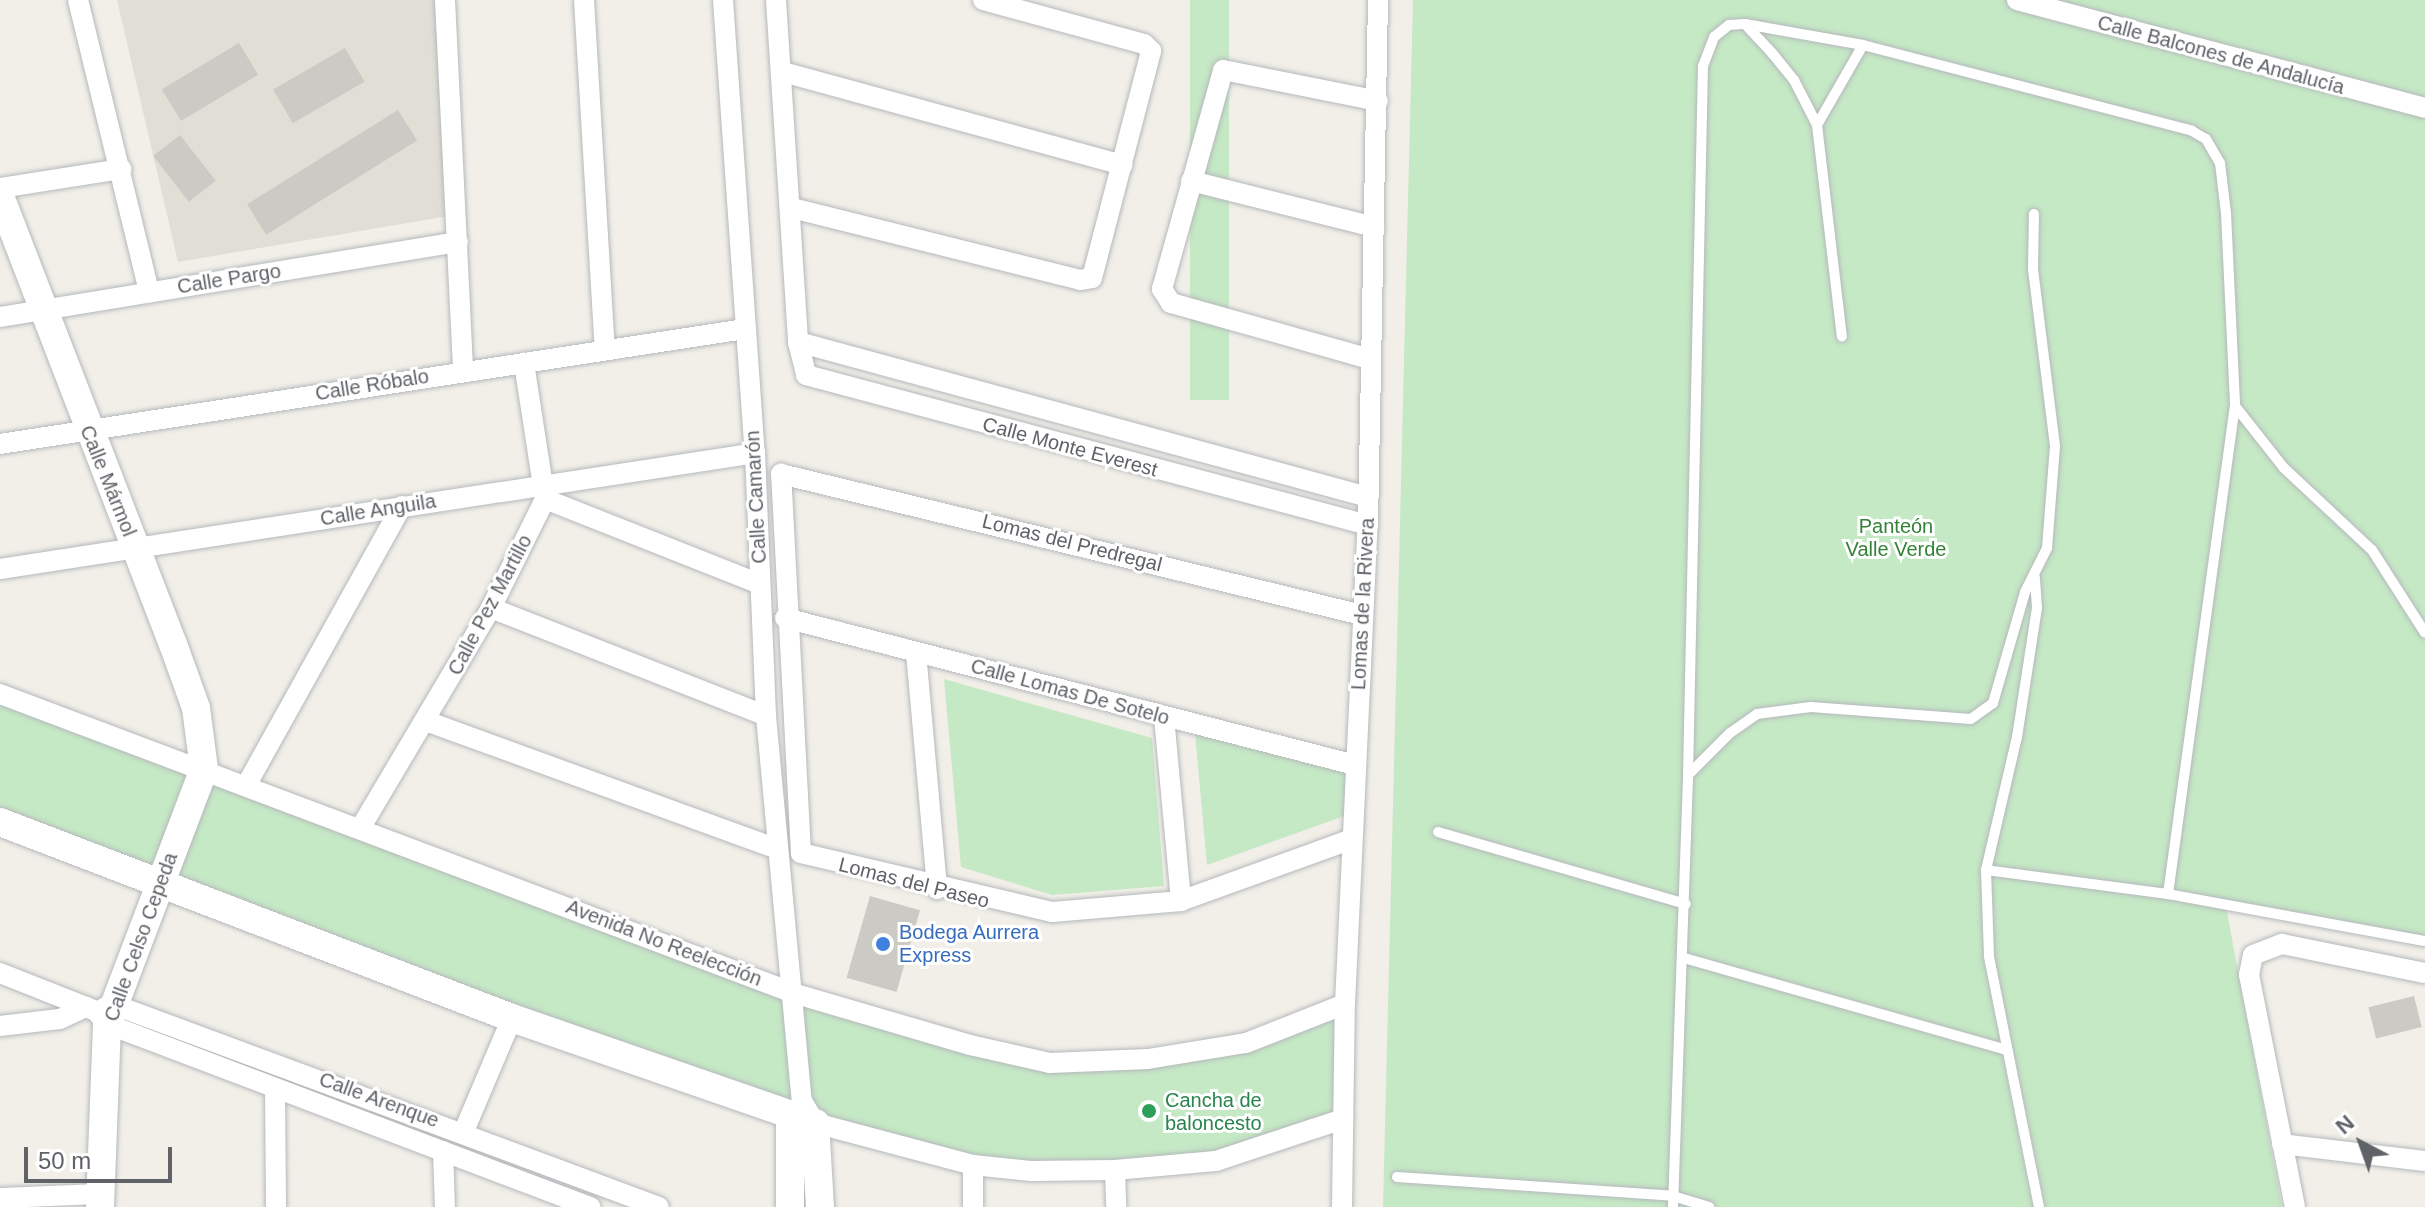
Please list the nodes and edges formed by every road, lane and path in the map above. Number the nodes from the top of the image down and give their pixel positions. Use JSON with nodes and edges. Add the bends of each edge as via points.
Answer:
{"nodes":[{"id":1,"x":78,"y":0,"type":"edge"},
{"id":2,"x":445,"y":0,"type":"edge"},
{"id":3,"x":584,"y":0,"type":"edge"},
{"id":4,"x":723,"y":0,"type":"edge"},
{"id":5,"x":776,"y":0,"type":"edge"},
{"id":6,"x":983,"y":0,"type":"edge"},
{"id":7,"x":1378,"y":0,"type":"edge"},
{"id":8,"x":2017,"y":0,"type":"edge"},
{"id":9,"x":1745,"y":24,"type":"junction"},
{"id":10,"x":1863,"y":45,"type":"junction"},
{"id":11,"x":783,"y":72,"type":"junction"},
{"id":12,"x":1378,"y":101,"type":"junction"},
{"id":13,"x":2425,"y":108,"type":"edge"},
{"id":14,"x":1817,"y":125,"type":"junction"},
{"id":15,"x":1123,"y":165,"type":"junction"},
{"id":16,"x":122,"y":169,"type":"junction"},
{"id":17,"x":1191,"y":181,"type":"junction"},
{"id":18,"x":0,"y":188,"type":"edge"},
{"id":19,"x":0,"y":196,"type":"edge"},
{"id":20,"x":792,"y":208,"type":"junction"},
{"id":21,"x":2034,"y":214,"type":"dead end"},
{"id":22,"x":1374,"y":227,"type":"junction"},
{"id":23,"x":458,"y":242,"type":"junction"},
{"id":24,"x":149,"y":292,"type":"junction"},
{"id":25,"x":43,"y":309,"type":"junction"},
{"id":26,"x":0,"y":317,"type":"edge"},
{"id":27,"x":745,"y":329,"type":"junction"},
{"id":28,"x":1842,"y":337,"type":"dead end"},
{"id":29,"x":798,"y":342,"type":"junction"},
{"id":30,"x":605,"y":349,"type":"junction"},
{"id":31,"x":1370,"y":359,"type":"junction"},
{"id":32,"x":524,"y":363,"type":"junction"},
{"id":33,"x":463,"y":372,"type":"junction"},
{"id":34,"x":2235,"y":406,"type":"junction"},
{"id":35,"x":87,"y":429,"type":"junction"},
{"id":36,"x":0,"y":444,"type":"edge"},
{"id":37,"x":755,"y":453,"type":"junction"},
{"id":38,"x":544,"y":493,"type":"junction"},
{"id":39,"x":1368,"y":497,"type":"junction"},
{"id":40,"x":402,"y":506,"type":"junction"},
{"id":41,"x":1368,"y":525,"type":"junction"},
{"id":42,"x":135,"y":550,"type":"junction"},
{"id":43,"x":0,"y":569,"type":"edge"},
{"id":44,"x":2035,"y":577,"type":"junction"},
{"id":45,"x":760,"y":584,"type":"junction"},
{"id":46,"x":491,"y":608,"type":"junction"},
{"id":47,"x":1362,"y":615,"type":"junction"},
{"id":48,"x":785,"y":618,"type":"junction"},
{"id":49,"x":2425,"y":633,"type":"edge"},
{"id":50,"x":916,"y":652,"type":"junction"},
{"id":51,"x":0,"y":694,"type":"edge"},
{"id":52,"x":766,"y":716,"type":"junction"},
{"id":53,"x":1164,"y":717,"type":"junction"},
{"id":54,"x":426,"y":721,"type":"junction"},
{"id":55,"x":1355,"y":765,"type":"junction"},
{"id":56,"x":204,"y":769,"type":"junction"},
{"id":57,"x":1688,"y":775,"type":"junction"},
{"id":58,"x":247,"y":784,"type":"junction"},
{"id":59,"x":0,"y":822,"type":"edge"},
{"id":60,"x":361,"y":827,"type":"junction"},
{"id":61,"x":1438,"y":832,"type":"dead end"},
{"id":62,"x":1352,"y":839,"type":"junction"},
{"id":63,"x":777,"y":849,"type":"junction"},
{"id":64,"x":1986,"y":870,"type":"junction"},
{"id":65,"x":160,"y":882,"type":"junction"},
{"id":66,"x":937,"y":889,"type":"junction"},
{"id":67,"x":2168,"y":894,"type":"junction"},
{"id":68,"x":1181,"y":901,"type":"junction"},
{"id":69,"x":1686,"y":904,"type":"junction"},
{"id":70,"x":2425,"y":941,"type":"edge"},
{"id":71,"x":1684,"y":958,"type":"junction"},
{"id":72,"x":0,"y":973,"type":"edge"},
{"id":73,"x":2425,"y":973,"type":"edge"},
{"id":74,"x":796,"y":994,"type":"junction"},
{"id":75,"x":1345,"y":1004,"type":"junction"},
{"id":76,"x":100,"y":1012,"type":"junction"},
{"id":77,"x":512,"y":1018,"type":"junction"},
{"id":78,"x":0,"y":1026,"type":"edge"},
{"id":79,"x":2004,"y":1049,"type":"junction"},
{"id":80,"x":275,"y":1089,"type":"junction"},
{"id":81,"x":802,"y":1113,"type":"junction"},
{"id":82,"x":1343,"y":1119,"type":"junction"},
{"id":83,"x":464,"y":1131,"type":"junction"},
{"id":84,"x":2282,"y":1144,"type":"junction"},
{"id":85,"x":443,"y":1151,"type":"junction"},
{"id":86,"x":2425,"y":1161,"type":"edge"},
{"id":87,"x":973,"y":1165,"type":"junction"},
{"id":88,"x":1115,"y":1170,"type":"junction"},
{"id":89,"x":1397,"y":1177,"type":"dead end"},
{"id":90,"x":0,"y":1198,"type":"edge"},
{"id":91,"x":100,"y":1201,"type":"edge"},
{"id":92,"x":1673,"y":1201,"type":"edge"},
{"id":93,"x":276,"y":1207,"type":"edge"},
{"id":94,"x":445,"y":1207,"type":"edge"},
{"id":95,"x":590,"y":1207,"type":"edge"},
{"id":96,"x":659,"y":1207,"type":"edge"},
{"id":97,"x":790,"y":1207,"type":"edge"},
{"id":98,"x":820,"y":1207,"type":"edge"},
{"id":99,"x":973,"y":1207,"type":"edge"},
{"id":100,"x":1116,"y":1207,"type":"edge"},
{"id":101,"x":1342,"y":1207,"type":"edge"},
{"id":102,"x":1709,"y":1207,"type":"edge"},
{"id":103,"x":2039,"y":1207,"type":"edge"},
{"id":104,"x":2295,"y":1207,"type":"edge"}],
"edges":[{"from":1,"to":16,"type":"street"},
{"from":2,"to":23,"type":"street"},
{"from":3,"to":30,"type":"street"},
{"from":4,"to":27,"type":"street","name":"Calle Camarón"},
{"from":5,"to":11,"type":"street","name":"Calle Monte Everest"},
{"from":6,"to":15,"type":"street","via":[[1144,44],[1151,51]]},
{"from":7,"to":12,"type":"street","name":"Lomas de la Rivera"},
{"from":8,"to":13,"type":"street","name":"Calle Balcones de Andalucía"},
{"from":9,"to":10,"type":"lane"},
{"from":9,"to":14,"type":"lane","via":[[1794,80]]},
{"from":9,"to":57,"type":"lane","via":[[1729,25],[1714,37],[1703,66]]},
{"from":10,"to":14,"type":"lane"},
{"from":10,"to":34,"type":"lane","via":[[2192,131],[2206,139],[2220,163],[2226,213]]},
{"from":11,"to":15,"type":"street"},
{"from":11,"to":20,"type":"street","name":"Calle Monte Everest"},
{"from":12,"to":17,"type":"street","via":[[1223,70]]},
{"from":12,"to":22,"type":"street","name":"Lomas de la Rivera"},
{"from":14,"to":28,"type":"lane"},
{"from":15,"to":20,"type":"street","via":[[1092,278],[1080,280]]},
{"from":16,"to":18,"type":"street"},
{"from":16,"to":24,"type":"street"},
{"from":17,"to":22,"type":"street"},
{"from":17,"to":31,"type":"street","via":[[1164,297]]},
{"from":19,"to":25,"type":"street","name":"Calle Mármol"},
{"from":20,"to":29,"type":"street","name":"Calle Monte Everest"},
{"from":21,"to":44,"type":"lane","via":[[2033,269],[2055,446],[2047,548]]},
{"from":22,"to":31,"type":"street","name":"Lomas de la Rivera"},
{"from":23,"to":24,"type":"street","name":"Calle Pargo"},
{"from":23,"to":33,"type":"street"},
{"from":24,"to":25,"type":"street","name":"Calle Pargo"},
{"from":25,"to":26,"type":"street","name":"Calle Pargo"},
{"from":25,"to":35,"type":"street","name":"Calle Mármol"},
{"from":27,"to":30,"type":"street","name":"Calle Róbalo"},
{"from":27,"to":37,"type":"street","name":"Calle Camarón"},
{"from":29,"to":39,"type":"street","name":"Calle Monte Everest"},
{"from":29,"to":41,"type":"street","name":"Calle Monte Everest","via":[[802,369],[812,379]]},
{"from":30,"to":32,"type":"street","name":"Calle Róbalo"},
{"from":31,"to":39,"type":"street","name":"Lomas de la Rivera"},
{"from":32,"to":33,"type":"street","name":"Calle Róbalo"},
{"from":32,"to":38,"type":"street"},
{"from":33,"to":35,"type":"street","name":"Calle Róbalo"},
{"from":34,"to":49,"type":"lane","via":[[2284,468],[2372,550]]},
{"from":34,"to":67,"type":"lane"},
{"from":35,"to":36,"type":"street","name":"Calle Róbalo"},
{"from":35,"to":42,"type":"street","name":"Calle Mármol"},
{"from":37,"to":38,"type":"street","name":"Calle Anguila"},
{"from":37,"to":45,"type":"street","name":"Calle Camarón"},
{"from":38,"to":40,"type":"street","name":"Calle Anguila"},
{"from":38,"to":45,"type":"street"},
{"from":38,"to":46,"type":"street","name":"Calle Pez Martillo"},
{"from":39,"to":41,"type":"street","name":"Lomas de la Rivera"},
{"from":40,"to":42,"type":"street","name":"Calle Anguila"},
{"from":40,"to":58,"type":"street"},
{"from":41,"to":47,"type":"street","name":"Lomas de la Rivera"},
{"from":42,"to":43,"type":"street","name":"Calle Anguila"},
{"from":42,"to":56,"type":"street","name":"Calle Mármol","via":[[196,708]]},
{"from":44,"to":57,"type":"lane","via":[[2018,614],[2001,687],[1983,714],[1971,719],[1811,707],[1757,714]]},
{"from":44,"to":64,"type":"lane","via":[[2037,608],[2017,737]]},
{"from":45,"to":52,"type":"street","name":"Calle Camarón"},
{"from":46,"to":52,"type":"street"},
{"from":46,"to":54,"type":"street","name":"Calle Pez Martillo"},
{"from":47,"to":48,"type":"street","name":"Lomas del Predregal","via":[[781,474]]},
{"from":47,"to":55,"type":"street","name":"Lomas de la Rivera"},
{"from":48,"to":50,"type":"street","name":"Calle Lomas De Sotelo"},
{"from":48,"to":66,"type":"street","name":"Lomas del Paseo","via":[[801,853]]},
{"from":50,"to":53,"type":"street","name":"Calle Lomas De Sotelo"},
{"from":50,"to":66,"type":"street"},
{"from":51,"to":56,"type":"street","name":"Avenida No Reelección"},
{"from":52,"to":63,"type":"street","name":"Calle Camarón"},
{"from":53,"to":55,"type":"street","name":"Calle Lomas De Sotelo"},
{"from":53,"to":68,"type":"street"},
{"from":54,"to":60,"type":"street","name":"Calle Pez Martillo"},
{"from":54,"to":63,"type":"street"},
{"from":55,"to":62,"type":"street","name":"Lomas de la Rivera"},
{"from":56,"to":58,"type":"street","name":"Avenida No Reelección"},
{"from":56,"to":65,"type":"street","name":"Calle Celso Cepeda"},
{"from":57,"to":69,"type":"lane"},
{"from":58,"to":60,"type":"street","name":"Avenida No Reelección"},
{"from":59,"to":65,"type":"street"},
{"from":60,"to":74,"type":"street","name":"Avenida No Reelección"},
{"from":61,"to":69,"type":"lane"},
{"from":62,"to":68,"type":"street","name":"Lomas del Paseo"},
{"from":62,"to":75,"type":"street","name":"Lomas de la Rivera"},
{"from":63,"to":74,"type":"street","name":"Calle Camarón"},
{"from":64,"to":67,"type":"lane"},
{"from":64,"to":79,"type":"lane","via":[[1989,956]]},
{"from":65,"to":76,"type":"street","name":"Calle Celso Cepeda"},
{"from":65,"to":77,"type":"street"},
{"from":66,"to":68,"type":"street","name":"Lomas del Paseo","via":[[1052,912]]},
{"from":67,"to":70,"type":"lane"},
{"from":69,"to":71,"type":"lane"},
{"from":71,"to":79,"type":"lane"},
{"from":71,"to":92,"type":"lane"},
{"from":72,"to":76,"type":"street","name":"Calle Arenque"},
{"from":73,"to":84,"type":"street","via":[[2282,944],[2253,955],[2249,975]]},
{"from":74,"to":75,"type":"street","name":"Avenida No Reelección","via":[[1050,1063],[1148,1059],[1246,1043]]},
{"from":74,"to":81,"type":"street","name":"Calle Camarón"},
{"from":75,"to":82,"type":"street","name":"Lomas de la Rivera"},
{"from":76,"to":78,"type":"street"},
{"from":76,"to":80,"type":"street","name":"Calle Arenque"},
{"from":76,"to":83,"type":"street","name":"Calle Arenque"},
{"from":76,"to":91,"type":"street","name":"Calle Celso Cepeda"},
{"from":77,"to":81,"type":"street"},
{"from":77,"to":83,"type":"street"},
{"from":79,"to":103,"type":"lane"},
{"from":80,"to":85,"type":"street","name":"Calle Arenque"},
{"from":80,"to":93,"type":"street"},
{"from":81,"to":87,"type":"street"},
{"from":81,"to":97,"type":"street"},
{"from":81,"to":98,"type":"street"},
{"from":82,"to":88,"type":"street","via":[[1216,1161]]},
{"from":82,"to":101,"type":"street","name":"Lomas de la Rivera"},
{"from":83,"to":96,"type":"street","name":"Calle Arenque"},
{"from":84,"to":86,"type":"street"},
{"from":84,"to":104,"type":"street"},
{"from":85,"to":94,"type":"street"},
{"from":85,"to":95,"type":"street","name":"Calle Arenque"},
{"from":87,"to":88,"type":"street"},
{"from":87,"to":99,"type":"street"},
{"from":88,"to":100,"type":"street"},
{"from":89,"to":92,"type":"lane"},
{"from":90,"to":91,"type":"street"},
{"from":92,"to":102,"type":"lane"}]}
